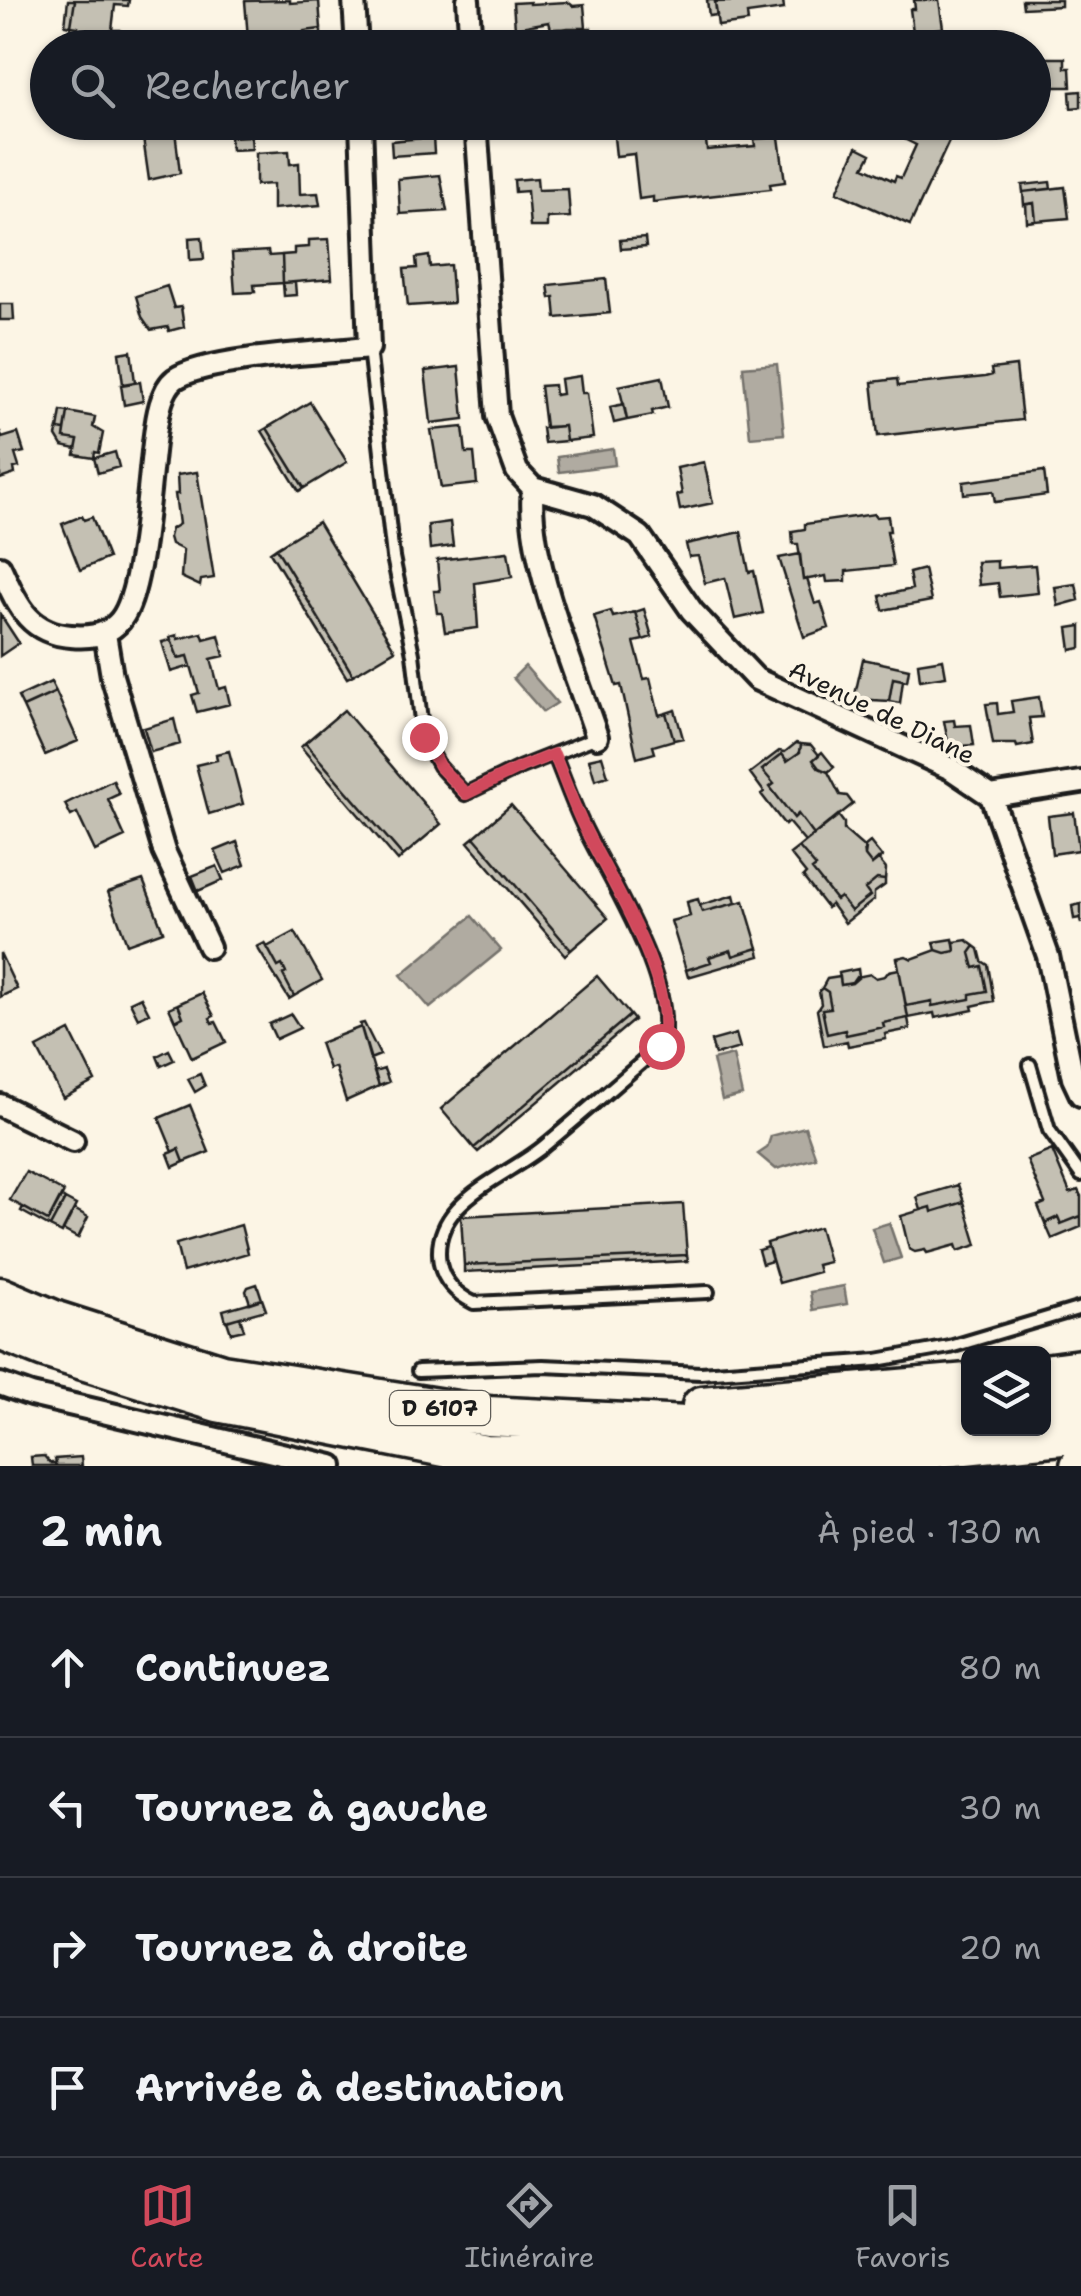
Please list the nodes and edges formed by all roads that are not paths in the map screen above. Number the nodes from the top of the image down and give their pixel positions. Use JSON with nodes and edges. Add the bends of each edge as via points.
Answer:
{"nodes":[{"id":1,"x":354,"y":0,"type":"edge"},
{"id":2,"x":468,"y":0,"type":"edge"},
{"id":3,"x":356,"y":30,"type":"edge"},
{"id":4,"x":470,"y":30,"type":"edge"},
{"id":5,"x":362,"y":140,"type":"edge"},
{"id":6,"x":477,"y":140,"type":"edge"},
{"id":7,"x":369,"y":348,"type":"junction"},
{"id":8,"x":533,"y":488,"type":"junction"},
{"id":9,"x":0,"y":568,"type":"edge"},
{"id":10,"x":105,"y":634,"type":"junction"},
{"id":11,"x":597,"y":737,"type":"joint"},
{"id":12,"x":554,"y":754,"type":"junction"},
{"id":13,"x":1081,"y":782,"type":"edge"},
{"id":14,"x":991,"y":796,"type":"junction"},
{"id":15,"x":209,"y":947,"type":"dead end"},
{"id":16,"x":1030,"y":1065,"type":"dead end"},
{"id":17,"x":1081,"y":1095,"type":"edge"},
{"id":18,"x":0,"y":1105,"type":"edge"},
{"id":19,"x":73,"y":1141,"type":"dead end"},
{"id":20,"x":1081,"y":1175,"type":"edge"},
{"id":21,"x":708,"y":1292,"type":"dead end"},
{"id":22,"x":0,"y":1298,"type":"edge"},
{"id":23,"x":1081,"y":1308,"type":"edge"},
{"id":24,"x":0,"y":1330,"type":"edge"},
{"id":25,"x":1081,"y":1369,"type":"edge"},
{"id":26,"x":418,"y":1371,"type":"dead end"},
{"id":27,"x":1051,"y":1373,"type":"edge"},
{"id":28,"x":0,"y":1384,"type":"edge"},
{"id":29,"x":961,"y":1384,"type":"edge"},
{"id":30,"x":1081,"y":1402,"type":"edge"},
{"id":31,"x":1051,"y":1407,"type":"edge"},
{"id":32,"x":488,"y":1416,"type":"junction"},
{"id":33,"x":961,"y":1417,"type":"edge"},
{"id":34,"x":1081,"y":1433,"type":"edge"},
{"id":35,"x":896,"y":1437,"type":"junction"},
{"id":36,"x":485,"y":1455,"type":"junction"},
{"id":37,"x":332,"y":1466,"type":"edge"},
{"id":38,"x":580,"y":1466,"type":"edge"}],
"edges":[{"from":1,"to":3,"type":"street"},
{"from":2,"to":4,"type":"street"},
{"from":5,"to":7,"type":"street"},
{"from":6,"to":8,"type":"street","via":[[497,416],[517,471]]},
{"from":7,"to":10,"type":"street","via":[[199,366],[172,381],[158,412],[136,586],[124,616]]},
{"from":7,"to":12,"type":"lane","via":[[393,556],[424,737],[439,766],[466,794]]},
{"from":8,"to":11,"type":"street","via":[[530,514],[542,572]]},
{"from":8,"to":14,"type":"street","name":"Avenue de Diane","via":[[593,505],[640,536],[692,611],[756,679],[950,769]]},
{"from":9,"to":10,"type":"street","via":[[21,612],[48,633]]},
{"from":10,"to":15,"type":"street","via":[[164,851]]},
{"from":11,"to":12,"type":"lane"},
{"from":12,"to":21,"type":"lane","via":[[586,831],[637,924],[667,1028],[661,1046],[450,1216],[438,1248],[442,1271],[457,1294],[474,1303]]},
{"from":13,"to":14,"type":"street"},
{"from":14,"to":17,"type":"street","name":"Avenue de Diane","via":[[1048,956]]},
{"from":16,"to":20,"type":"lane","via":[[1048,1130]]},
{"from":18,"to":19,"type":"street"},
{"from":22,"to":32,"type":"highway","number":"D 6107","via":[[222,1374]]},
{"from":23,"to":26,"type":"lane","via":[[950,1347],[877,1360],[701,1373],[544,1366]]},
{"from":24,"to":36,"type":"highway","number":"D 6107","via":[[218,1402]]},
{"from":25,"to":27,"type":"highway"},
{"from":28,"to":37,"type":"street"},
{"from":29,"to":32,"type":"highway","via":[[660,1410]]},
{"from":30,"to":31,"type":"highway"},
{"from":32,"to":35,"type":"highway","number":"D 6107"},
{"from":33,"to":35,"type":"highway","number":"D 6107"},
{"from":34,"to":35,"type":"highway","number":"D 6107"},
{"from":35,"to":36,"type":"highway","number":"D 6107","via":[[744,1460]]},
{"from":36,"to":38,"type":"highway"}]}
